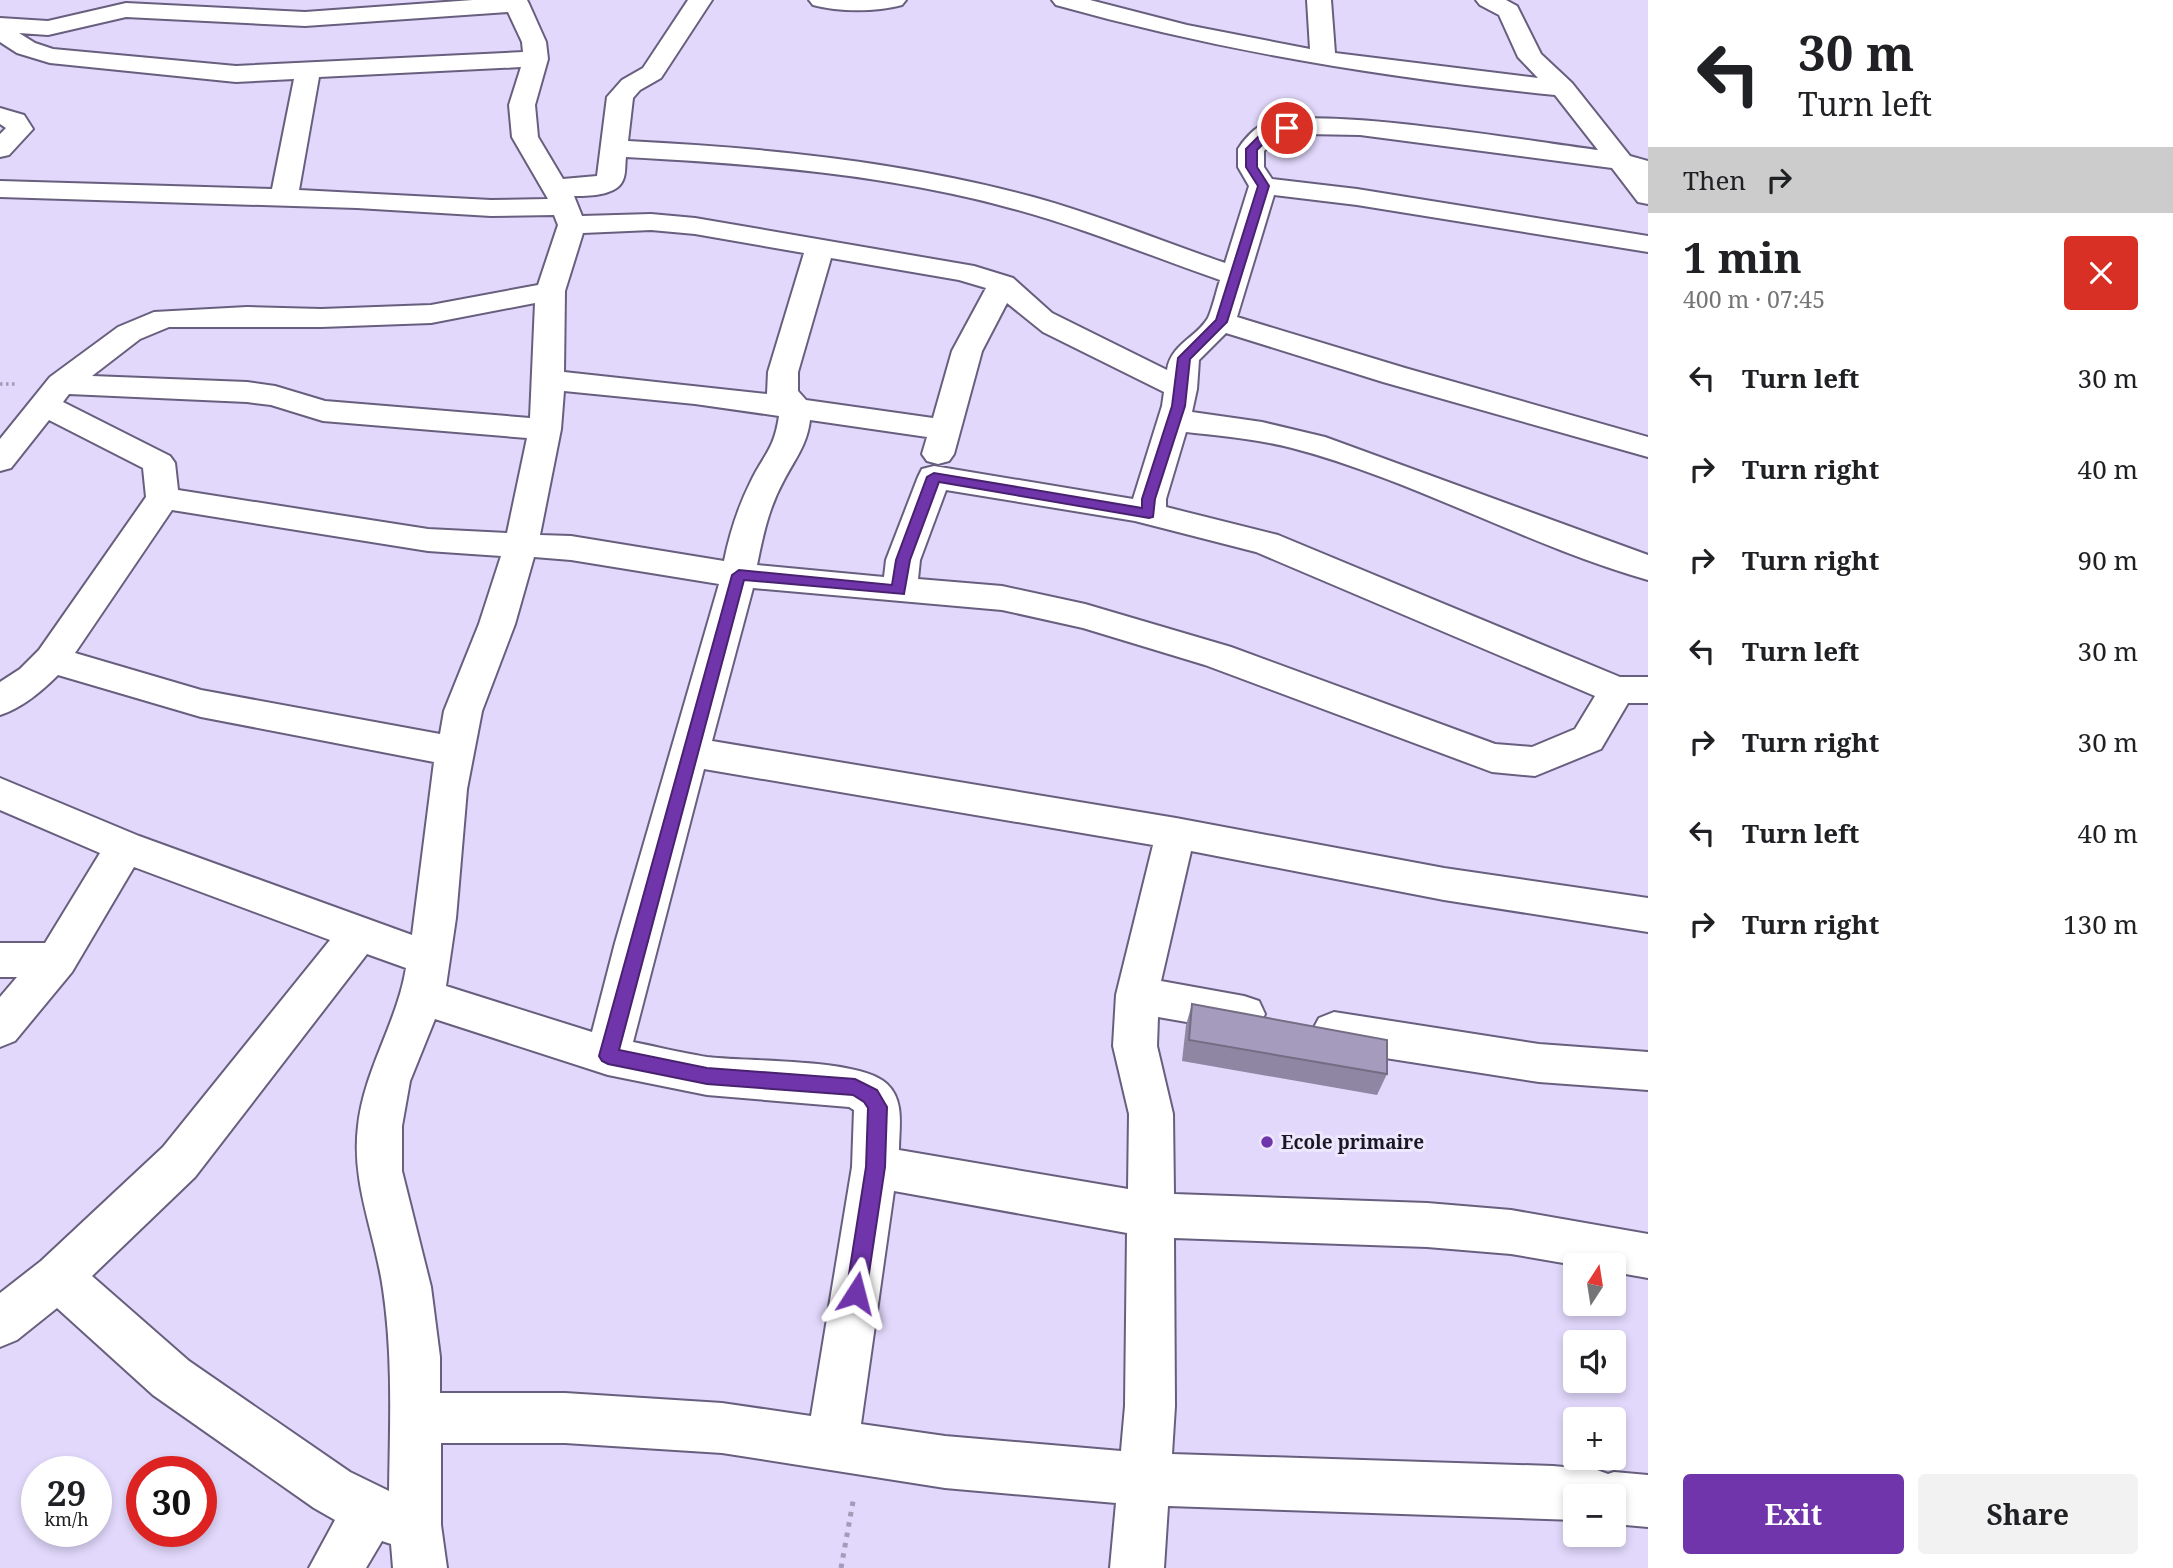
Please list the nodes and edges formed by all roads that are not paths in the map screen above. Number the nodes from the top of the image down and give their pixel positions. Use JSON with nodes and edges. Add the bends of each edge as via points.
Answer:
{"nodes":[{"id":1,"x":700,"y":0,"type":"edge"},
{"id":2,"x":821,"y":0,"type":"edge"},
{"id":3,"x":894,"y":0,"type":"edge"},
{"id":4,"x":1064,"y":0,"type":"edge"},
{"id":5,"x":1319,"y":0,"type":"edge"},
{"id":6,"x":1488,"y":0,"type":"edge"},
{"id":7,"x":516,"y":2,"type":"edge"},
{"id":8,"x":0,"y":25,"type":"edge"},
{"id":9,"x":0,"y":32,"type":"edge"},
{"id":10,"x":1323,"y":57,"type":"junction"},
{"id":11,"x":536,"y":59,"type":"junction"},
{"id":12,"x":308,"y":71,"type":"junction"},
{"id":13,"x":1563,"y":88,"type":"junction"},
{"id":14,"x":0,"y":116,"type":"edge"},
{"id":15,"x":614,"y":148,"type":"junction"},
{"id":16,"x":0,"y":149,"type":"edge"},
{"id":17,"x":1619,"y":161,"type":"junction"},
{"id":18,"x":1648,"y":169,"type":"edge"},
{"id":19,"x":1264,"y":186,"type":"junction"},
{"id":20,"x":0,"y":189,"type":"edge"},
{"id":21,"x":1648,"y":196,"type":"edge"},
{"id":22,"x":284,"y":198,"type":"junction"},
{"id":23,"x":563,"y":206,"type":"junction"},
{"id":24,"x":1648,"y":244,"type":"edge"},
{"id":25,"x":820,"y":247,"type":"junction"},
{"id":26,"x":1236,"y":276,"type":"junction"},
{"id":27,"x":1003,"y":284,"type":"junction"},
{"id":28,"x":550,"y":291,"type":"junction"},
{"id":29,"x":1221,"y":322,"type":"junction"},
{"id":30,"x":549,"y":380,"type":"junction"},
{"id":31,"x":1182,"y":389,"type":"junction"},
{"id":32,"x":53,"y":395,"type":"junction"},
{"id":33,"x":796,"y":408,"type":"junction"},
{"id":34,"x":1173,"y":420,"type":"junction"},
{"id":35,"x":545,"y":429,"type":"junction"},
{"id":36,"x":943,"y":429,"type":"junction"},
{"id":37,"x":1648,"y":447,"type":"edge"},
{"id":38,"x":0,"y":461,"type":"edge"},
{"id":39,"x":934,"y":477,"type":"junction"},
{"id":40,"x":163,"y":498,"type":"junction"},
{"id":41,"x":1149,"y":514,"type":"junction"},
{"id":42,"x":521,"y":545,"type":"junction"},
{"id":43,"x":1648,"y":568,"type":"edge"},
{"id":44,"x":739,"y":575,"type":"junction"},
{"id":45,"x":899,"y":590,"type":"junction"},
{"id":46,"x":52,"y":659,"type":"junction"},
{"id":47,"x":1633,"y":690,"type":"edge"},
{"id":48,"x":0,"y":701,"type":"edge"},
{"id":49,"x":455,"y":751,"type":"junction"},
{"id":50,"x":690,"y":752,"type":"junction"},
{"id":51,"x":0,"y":793,"type":"edge"},
{"id":52,"x":1176,"y":833,"type":"junction"},
{"id":53,"x":125,"y":847,"type":"junction"},
{"id":54,"x":1648,"y":915,"type":"edge"},
{"id":55,"x":359,"y":933,"type":"junction"},
{"id":56,"x":0,"y":960,"type":"edge"},
{"id":57,"x":57,"y":960,"type":"junction"},
{"id":58,"x":426,"y":978,"type":"junction"},
{"id":59,"x":1137,"y":995,"type":"junction"},
{"id":60,"x":0,"y":1028,"type":"edge"},
{"id":61,"x":608,"y":1056,"type":"junction"},
{"id":62,"x":1648,"y":1071,"type":"edge"},
{"id":63,"x":875,"y":1167,"type":"junction"},
{"id":64,"x":1150,"y":1216,"type":"junction"},
{"id":65,"x":1648,"y":1256,"type":"edge"},
{"id":66,"x":58,"y":1277,"type":"junction"},
{"id":67,"x":0,"y":1323,"type":"edge"},
{"id":68,"x":414,"y":1418,"type":"junction"},
{"id":69,"x":847,"y":1447,"type":"junction"},
{"id":70,"x":1143,"y":1479,"type":"junction"},
{"id":71,"x":1563,"y":1493,"type":"edge"},
{"id":72,"x":1626,"y":1499,"type":"edge"},
{"id":73,"x":1648,"y":1501,"type":"edge"},
{"id":74,"x":402,"y":1535,"type":"edge"},
{"id":75,"x":336,"y":1568,"type":"edge"},
{"id":76,"x":1137,"y":1568,"type":"edge"}],
"edges":[{"from":1,"to":15,"type":"street","via":[[652,73],[620,97]]},
{"from":2,"to":3,"type":"street"},
{"from":4,"to":10,"type":"street","via":[[1174,20]]},
{"from":5,"to":10,"type":"street"},
{"from":6,"to":13,"type":"street","via":[[1509,11],[1530,57]]},
{"from":7,"to":8,"type":"street","via":[[305,19],[126,10],[48,28]]},
{"from":7,"to":11,"type":"street"},
{"from":9,"to":12,"type":"street","via":[[26,48],[74,60],[236,74]]},
{"from":10,"to":13,"type":"street"},
{"from":11,"to":12,"type":"street"},
{"from":11,"to":23,"type":"street","via":[[521,117],[525,137]]},
{"from":12,"to":22,"type":"street"},
{"from":13,"to":17,"type":"street"},
{"from":14,"to":16,"type":"street","via":[[15,120],[20,129]]},
{"from":15,"to":23,"type":"street","via":[[610,180]]},
{"from":15,"to":26,"type":"street","via":[[796,160],[938,183],[1026,204]]},
{"from":17,"to":18,"type":"street"},
{"from":17,"to":19,"type":"street","via":[[1372,129],[1305,126],[1270,131],[1251,149],[1251,167]]},
{"from":17,"to":21,"type":"street"},
{"from":19,"to":24,"type":"street"},
{"from":19,"to":26,"type":"street"},
{"from":20,"to":22,"type":"street"},
{"from":22,"to":23,"type":"street","via":[[491,208]]},
{"from":23,"to":25,"type":"street"},
{"from":23,"to":28,"type":"street"},
{"from":25,"to":27,"type":"street","via":[[924,264]]},
{"from":25,"to":33,"type":"street","via":[[783,372],[782,393]]},
{"from":26,"to":29,"type":"street"},
{"from":27,"to":31,"type":"street","via":[[1054,326]]},
{"from":27,"to":36,"type":"street","via":[[967,351]]},
{"from":28,"to":30,"type":"street"},
{"from":28,"to":32,"type":"street","via":[[431,314],[164,318],[129,333]]},
{"from":29,"to":31,"type":"street","via":[[1184,358]]},
{"from":29,"to":37,"type":"street"},
{"from":30,"to":33,"type":"street"},
{"from":30,"to":35,"type":"street"},
{"from":31,"to":34,"type":"street"},
{"from":32,"to":35,"type":"street","via":[[247,392],[323,411]]},
{"from":32,"to":38,"type":"street"},
{"from":32,"to":40,"type":"street","via":[[159,463]]},
{"from":33,"to":36,"type":"street"},
{"from":33,"to":44,"type":"street","via":[[785,454],[749,522]]},
{"from":34,"to":41,"type":"street","via":[[1149,499]]},
{"from":34,"to":43,"type":"street","via":[[1313,444]]},
{"from":35,"to":42,"type":"street"},
{"from":36,"to":39,"type":"street"},
{"from":39,"to":41,"type":"street"},
{"from":39,"to":45,"type":"street","via":[[903,560]]},
{"from":40,"to":42,"type":"street","via":[[408,537]]},
{"from":40,"to":46,"type":"street"},
{"from":41,"to":47,"type":"street","via":[[1266,543]]},
{"from":42,"to":44,"type":"street","via":[[571,548]]},
{"from":42,"to":49,"type":"street","via":[[463,712]]},
{"from":44,"to":45,"type":"street"},
{"from":44,"to":50,"type":"street"},
{"from":45,"to":47,"type":"street","via":[[1002,598],[1085,616],[1218,656],[1492,758],[1535,762],[1588,739]]},
{"from":46,"to":48,"type":"street"},
{"from":46,"to":49,"type":"street","via":[[166,696]]},
{"from":49,"to":58,"type":"street"},
{"from":50,"to":52,"type":"street"},
{"from":50,"to":61,"type":"street"},
{"from":51,"to":53,"type":"street"},
{"from":52,"to":54,"type":"street","via":[[1444,884]]},
{"from":52,"to":59,"type":"street"},
{"from":53,"to":55,"type":"street"},
{"from":53,"to":57,"type":"street"},
{"from":55,"to":58,"type":"street"},
{"from":55,"to":66,"type":"street","via":[[179,1162]]},
{"from":56,"to":57,"type":"street"},
{"from":57,"to":60,"type":"street"},
{"from":58,"to":61,"type":"street"},
{"from":58,"to":68,"type":"street","via":[[388,1081],[380,1126],[379,1171],[407,1287],[415,1357]]},
{"from":59,"to":62,"type":"street","via":[[1415,1046],[1539,1063]]},
{"from":59,"to":64,"type":"street","via":[[1135,1046],[1151,1114]]},
{"from":61,"to":63,"type":"street","via":[[707,1076],[855,1087],[878,1107]]},
{"from":63,"to":64,"type":"street"},
{"from":63,"to":69,"type":"street"},
{"from":64,"to":65,"type":"street","via":[[1511,1232]]},
{"from":64,"to":70,"type":"street","via":[[1150,1406]]},
{"from":66,"to":67,"type":"street"},
{"from":66,"to":74,"type":"street","via":[[171,1378]]},
{"from":68,"to":69,"type":"street","via":[[722,1428]]},
{"from":68,"to":74,"type":"street"},
{"from":69,"to":70,"type":"street","via":[[945,1462]]},
{"from":70,"to":71,"type":"street"},
{"from":70,"to":76,"type":"street"},
{"from":72,"to":73,"type":"street"},
{"from":74,"to":75,"type":"street"}]}
